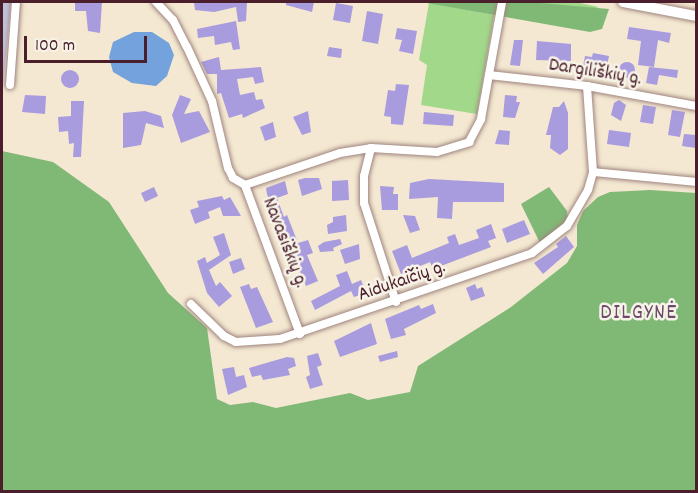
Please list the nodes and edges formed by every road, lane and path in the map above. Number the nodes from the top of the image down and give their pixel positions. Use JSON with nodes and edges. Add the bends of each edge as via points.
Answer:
{"nodes":[{"id":1,"x":16,"y":2,"type":"edge"},
{"id":2,"x":156,"y":2,"type":"edge"},
{"id":3,"x":502,"y":2,"type":"edge"},
{"id":4,"x":623,"y":2,"type":"edge"},
{"id":5,"x":696,"y":16,"type":"edge"},
{"id":6,"x":489,"y":75,"type":"junction"},
{"id":7,"x":10,"y":85,"type":"dead end"},
{"id":8,"x":587,"y":86,"type":"junction"},
{"id":9,"x":696,"y":106,"type":"edge"},
{"id":10,"x":371,"y":148,"type":"junction"},
{"id":11,"x":593,"y":172,"type":"junction"},
{"id":12,"x":696,"y":182,"type":"edge"},
{"id":13,"x":245,"y":185,"type":"junction"},
{"id":14,"x":396,"y":302,"type":"junction"},
{"id":15,"x":191,"y":304,"type":"dead end"},
{"id":16,"x":300,"y":334,"type":"junction"}],
"edges":[{"from":1,"to":7,"type":"street"},
{"from":2,"to":13,"type":"street","via":[[173,20],[187,47],[212,101],[228,168],[233,178]]},
{"from":3,"to":6,"type":"street","name":"Navasiškių g."},
{"from":4,"to":5,"type":"main road"},
{"from":6,"to":8,"type":"street","name":"Dargiliškių g."},
{"from":6,"to":10,"type":"street","name":"Navasiškių g.","via":[[475,136],[460,148],[437,152]]},
{"from":8,"to":9,"type":"street","name":"Dargiliškių g."},
{"from":8,"to":11,"type":"street","name":"Aidukaičių g."},
{"from":10,"to":13,"type":"street","name":"Navasiškių g.","via":[[332,155]]},
{"from":10,"to":14,"type":"street","via":[[364,176],[364,203]]},
{"from":11,"to":12,"type":"street"},
{"from":11,"to":14,"type":"street","name":"Aidukaičių g.","via":[[581,207],[549,242],[506,265]]},
{"from":13,"to":16,"type":"street","name":"Navasiškių g."},
{"from":14,"to":16,"type":"street","name":"Aidukaičių g."},
{"from":15,"to":16,"type":"street","name":"Aidukaičių g.","via":[[224,336],[236,342]]}]}
